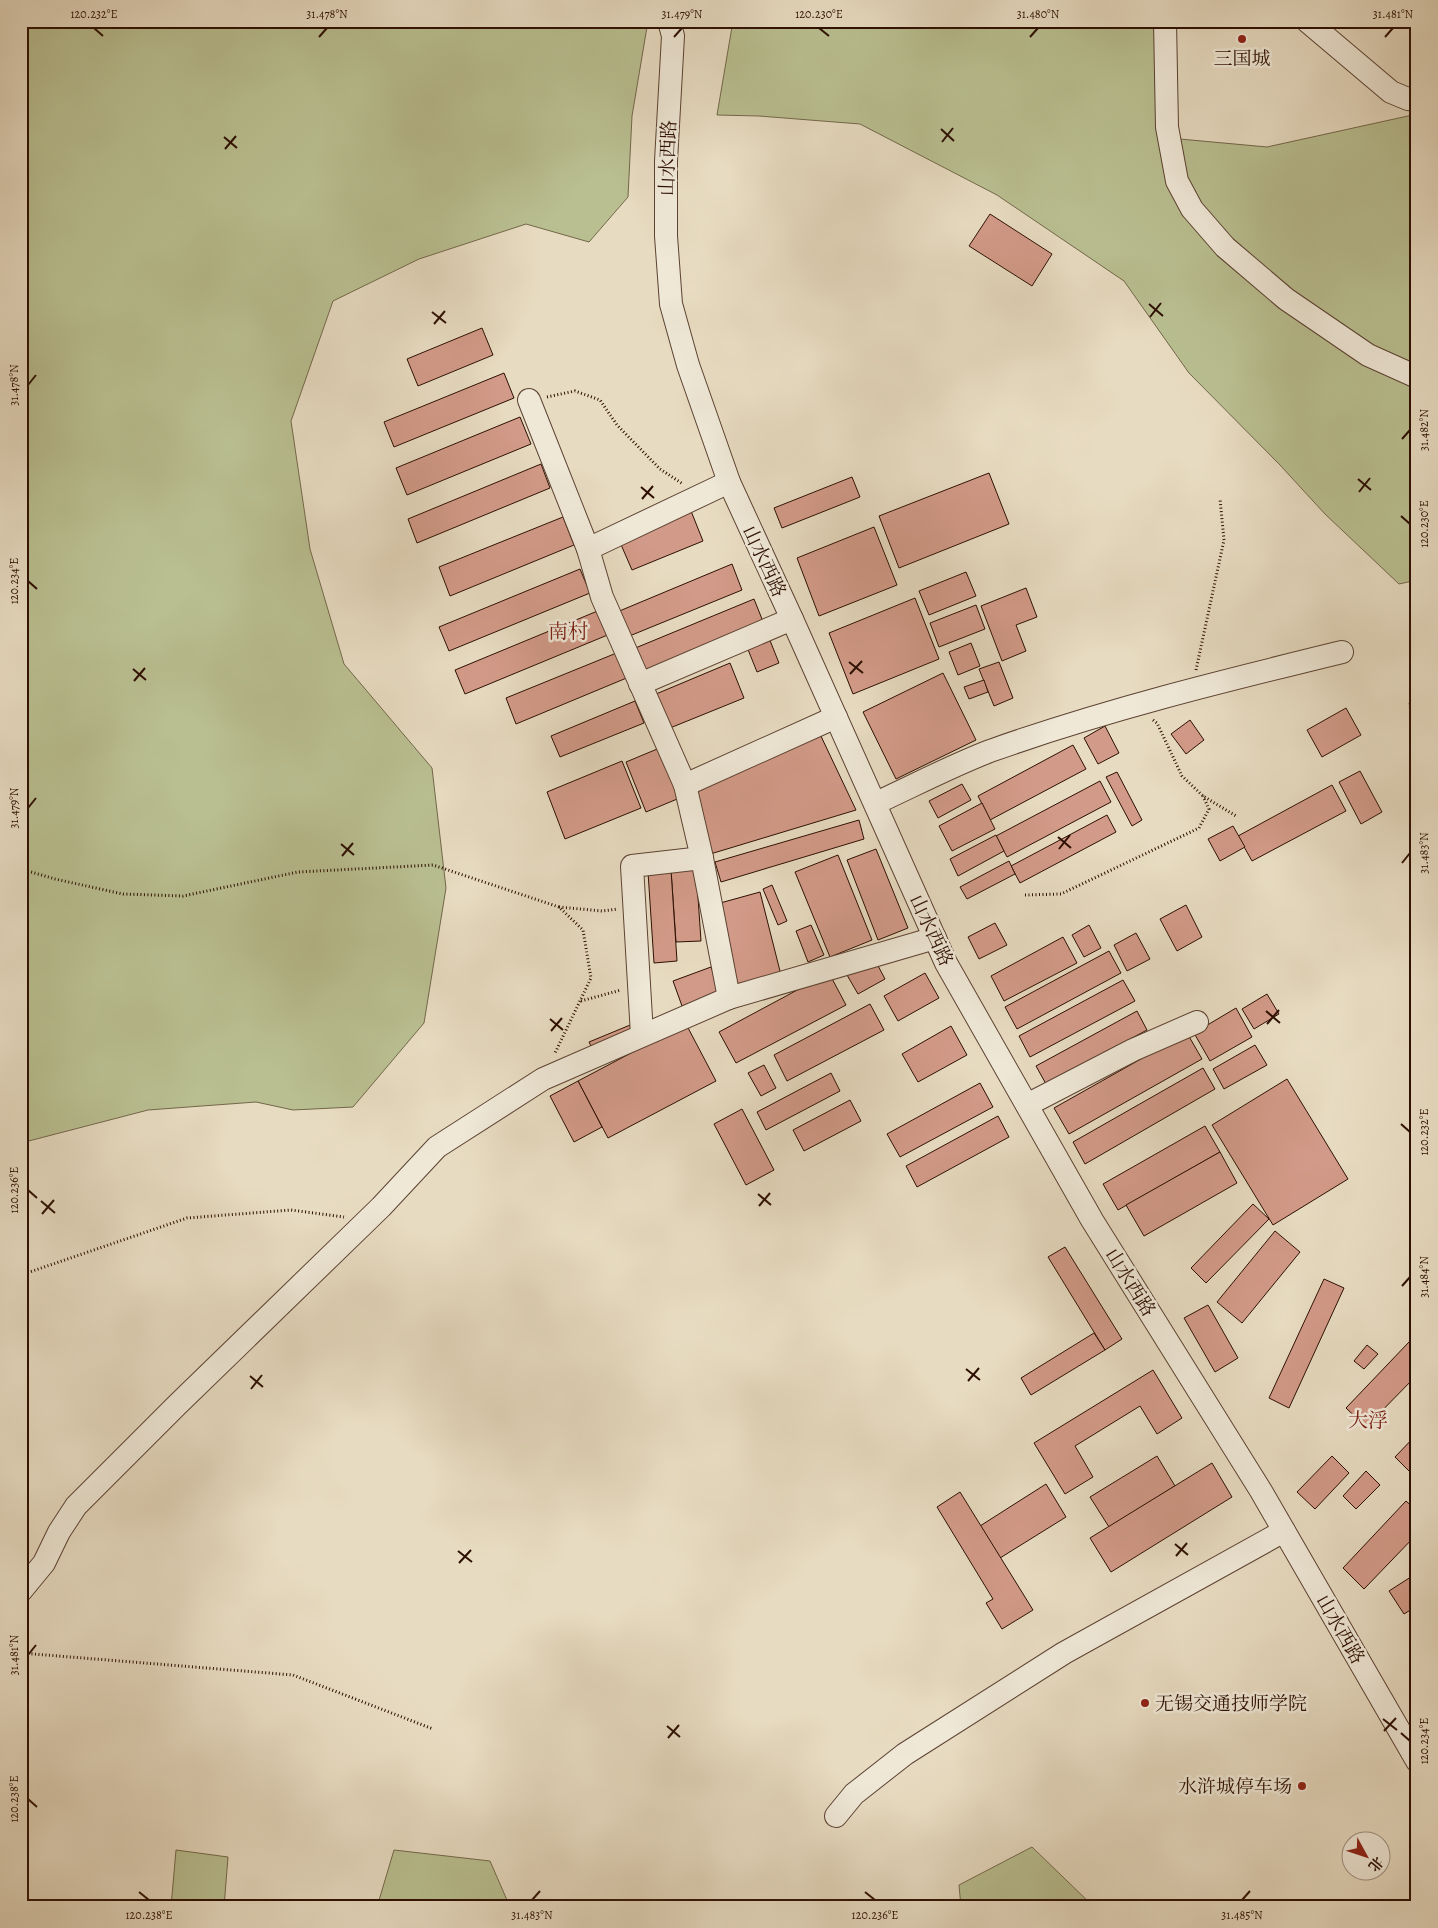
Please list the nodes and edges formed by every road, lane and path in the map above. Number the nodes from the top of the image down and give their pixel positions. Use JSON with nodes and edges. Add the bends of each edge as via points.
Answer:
{"nodes":[{"id":1,"x":669,"y":21,"type":"edge"},
{"id":2,"x":1165,"y":21,"type":"edge"},
{"id":3,"x":1307,"y":21,"type":"edge"},
{"id":4,"x":1417,"y":100,"type":"edge"},
{"id":5,"x":1417,"y":377,"type":"edge"},
{"id":6,"x":529,"y":400,"type":"joint"},
{"id":7,"x":729,"y":482,"type":"junction"},
{"id":8,"x":700,"y":496,"type":"junction"},
{"id":9,"x":1220,"y":500,"type":"dead end"},
{"id":10,"x":588,"y":549,"type":"junction"},
{"id":11,"x":792,"y":619,"type":"junction"},
{"id":12,"x":1342,"y":652,"type":"dead end"},
{"id":13,"x":640,"y":684,"type":"junction"},
{"id":14,"x":1192,"y":688,"type":"junction"},
{"id":15,"x":1417,"y":696,"type":"edge"},
{"id":16,"x":1136,"y":704,"type":"junction"},
{"id":17,"x":836,"y":717,"type":"junction"},
{"id":18,"x":685,"y":785,"type":"junction"},
{"id":19,"x":1203,"y":796,"type":"junction"},
{"id":20,"x":876,"y":803,"type":"junction"},
{"id":21,"x":1417,"y":812,"type":"edge"},
{"id":22,"x":1236,"y":816,"type":"dead end"},
{"id":23,"x":702,"y":858,"type":"junction"},
{"id":24,"x":21,"y":868,"type":"edge"},
{"id":25,"x":1026,"y":895,"type":"dead end"},
{"id":26,"x":634,"y":906,"type":"junction"},
{"id":27,"x":559,"y":907,"type":"junction"},
{"id":28,"x":935,"y":938,"type":"junction"},
{"id":29,"x":639,"y":986,"type":"junction"},
{"id":30,"x":730,"y":998,"type":"junction"},
{"id":31,"x":581,"y":1002,"type":"junction"},
{"id":32,"x":1197,"y":1022,"type":"dead end"},
{"id":33,"x":642,"y":1035,"type":"junction"},
{"id":34,"x":543,"y":1078,"type":"junction"},
{"id":35,"x":1027,"y":1105,"type":"junction"},
{"id":36,"x":348,"y":1218,"type":"dead end"},
{"id":37,"x":21,"y":1275,"type":"edge"},
{"id":38,"x":1284,"y":1531,"type":"junction"},
{"id":39,"x":21,"y":1591,"type":"edge"},
{"id":40,"x":21,"y":1652,"type":"edge"},
{"id":41,"x":433,"y":1729,"type":"dead end"},
{"id":42,"x":1417,"y":1761,"type":"edge"},
{"id":43,"x":836,"y":1816,"type":"dead end"}],
"edges":[{"from":1,"to":7,"type":"street","name":"山水西路","via":[[672,36],[666,236],[671,304],[688,365]]},
{"from":2,"to":5,"type":"street","via":[[1167,127],[1176,181],[1192,209],[1226,247],[1286,299],[1368,354]]},
{"from":3,"to":4,"type":"street","via":[[1391,92]]},
{"from":6,"to":8,"type":"path","via":[[574,392],[600,400],[617,425],[660,469]]},
{"from":6,"to":10,"type":"street"},
{"from":7,"to":8,"type":"street"},
{"from":7,"to":11,"type":"street","name":"山水西路"},
{"from":8,"to":10,"type":"street"},
{"from":9,"to":14,"type":"path","via":[[1224,540]]},
{"from":10,"to":13,"type":"street","via":[[602,598]]},
{"from":11,"to":13,"type":"street"},
{"from":11,"to":17,"type":"street","name":"山水西路"},
{"from":12,"to":14,"type":"street"},
{"from":13,"to":18,"type":"street"},
{"from":14,"to":16,"type":"street"},
{"from":15,"to":21,"type":"path","via":[[1410,702]]},
{"from":16,"to":19,"type":"path","via":[[1157,723],[1182,776]]},
{"from":16,"to":20,"type":"street","via":[[988,752]]},
{"from":17,"to":18,"type":"street"},
{"from":17,"to":20,"type":"street","name":"山水西路"},
{"from":18,"to":23,"type":"street"},
{"from":19,"to":22,"type":"path"},
{"from":19,"to":25,"type":"path","via":[[1210,809],[1199,828],[1061,894]]},
{"from":20,"to":28,"type":"street","name":"山水西路"},
{"from":23,"to":26,"type":"street","via":[[632,866]]},
{"from":23,"to":30,"type":"street"},
{"from":24,"to":27,"type":"path","via":[[123,894],[183,896],[298,872],[432,865]]},
{"from":26,"to":27,"type":"path","via":[[602,911]]},
{"from":26,"to":29,"type":"street"},
{"from":27,"to":31,"type":"path","via":[[583,930],[591,978]]},
{"from":28,"to":30,"type":"street"},
{"from":28,"to":35,"type":"street","name":"山水西路","via":[[946,964]]},
{"from":29,"to":31,"type":"path"},
{"from":29,"to":33,"type":"street"},
{"from":30,"to":33,"type":"street"},
{"from":31,"to":34,"type":"path"},
{"from":32,"to":35,"type":"street","via":[[1133,1050]]},
{"from":33,"to":34,"type":"street"},
{"from":34,"to":39,"type":"street","via":[[437,1147],[381,1207],[76,1506],[44,1563]]},
{"from":35,"to":38,"type":"street","name":"山水西路","via":[[1092,1220]]},
{"from":36,"to":37,"type":"path","via":[[291,1210],[187,1218]]},
{"from":38,"to":42,"type":"street","name":"山水西路"},
{"from":38,"to":43,"type":"street","via":[[1055,1658],[905,1754],[854,1794]]},
{"from":40,"to":41,"type":"path","via":[[293,1675]]}]}
